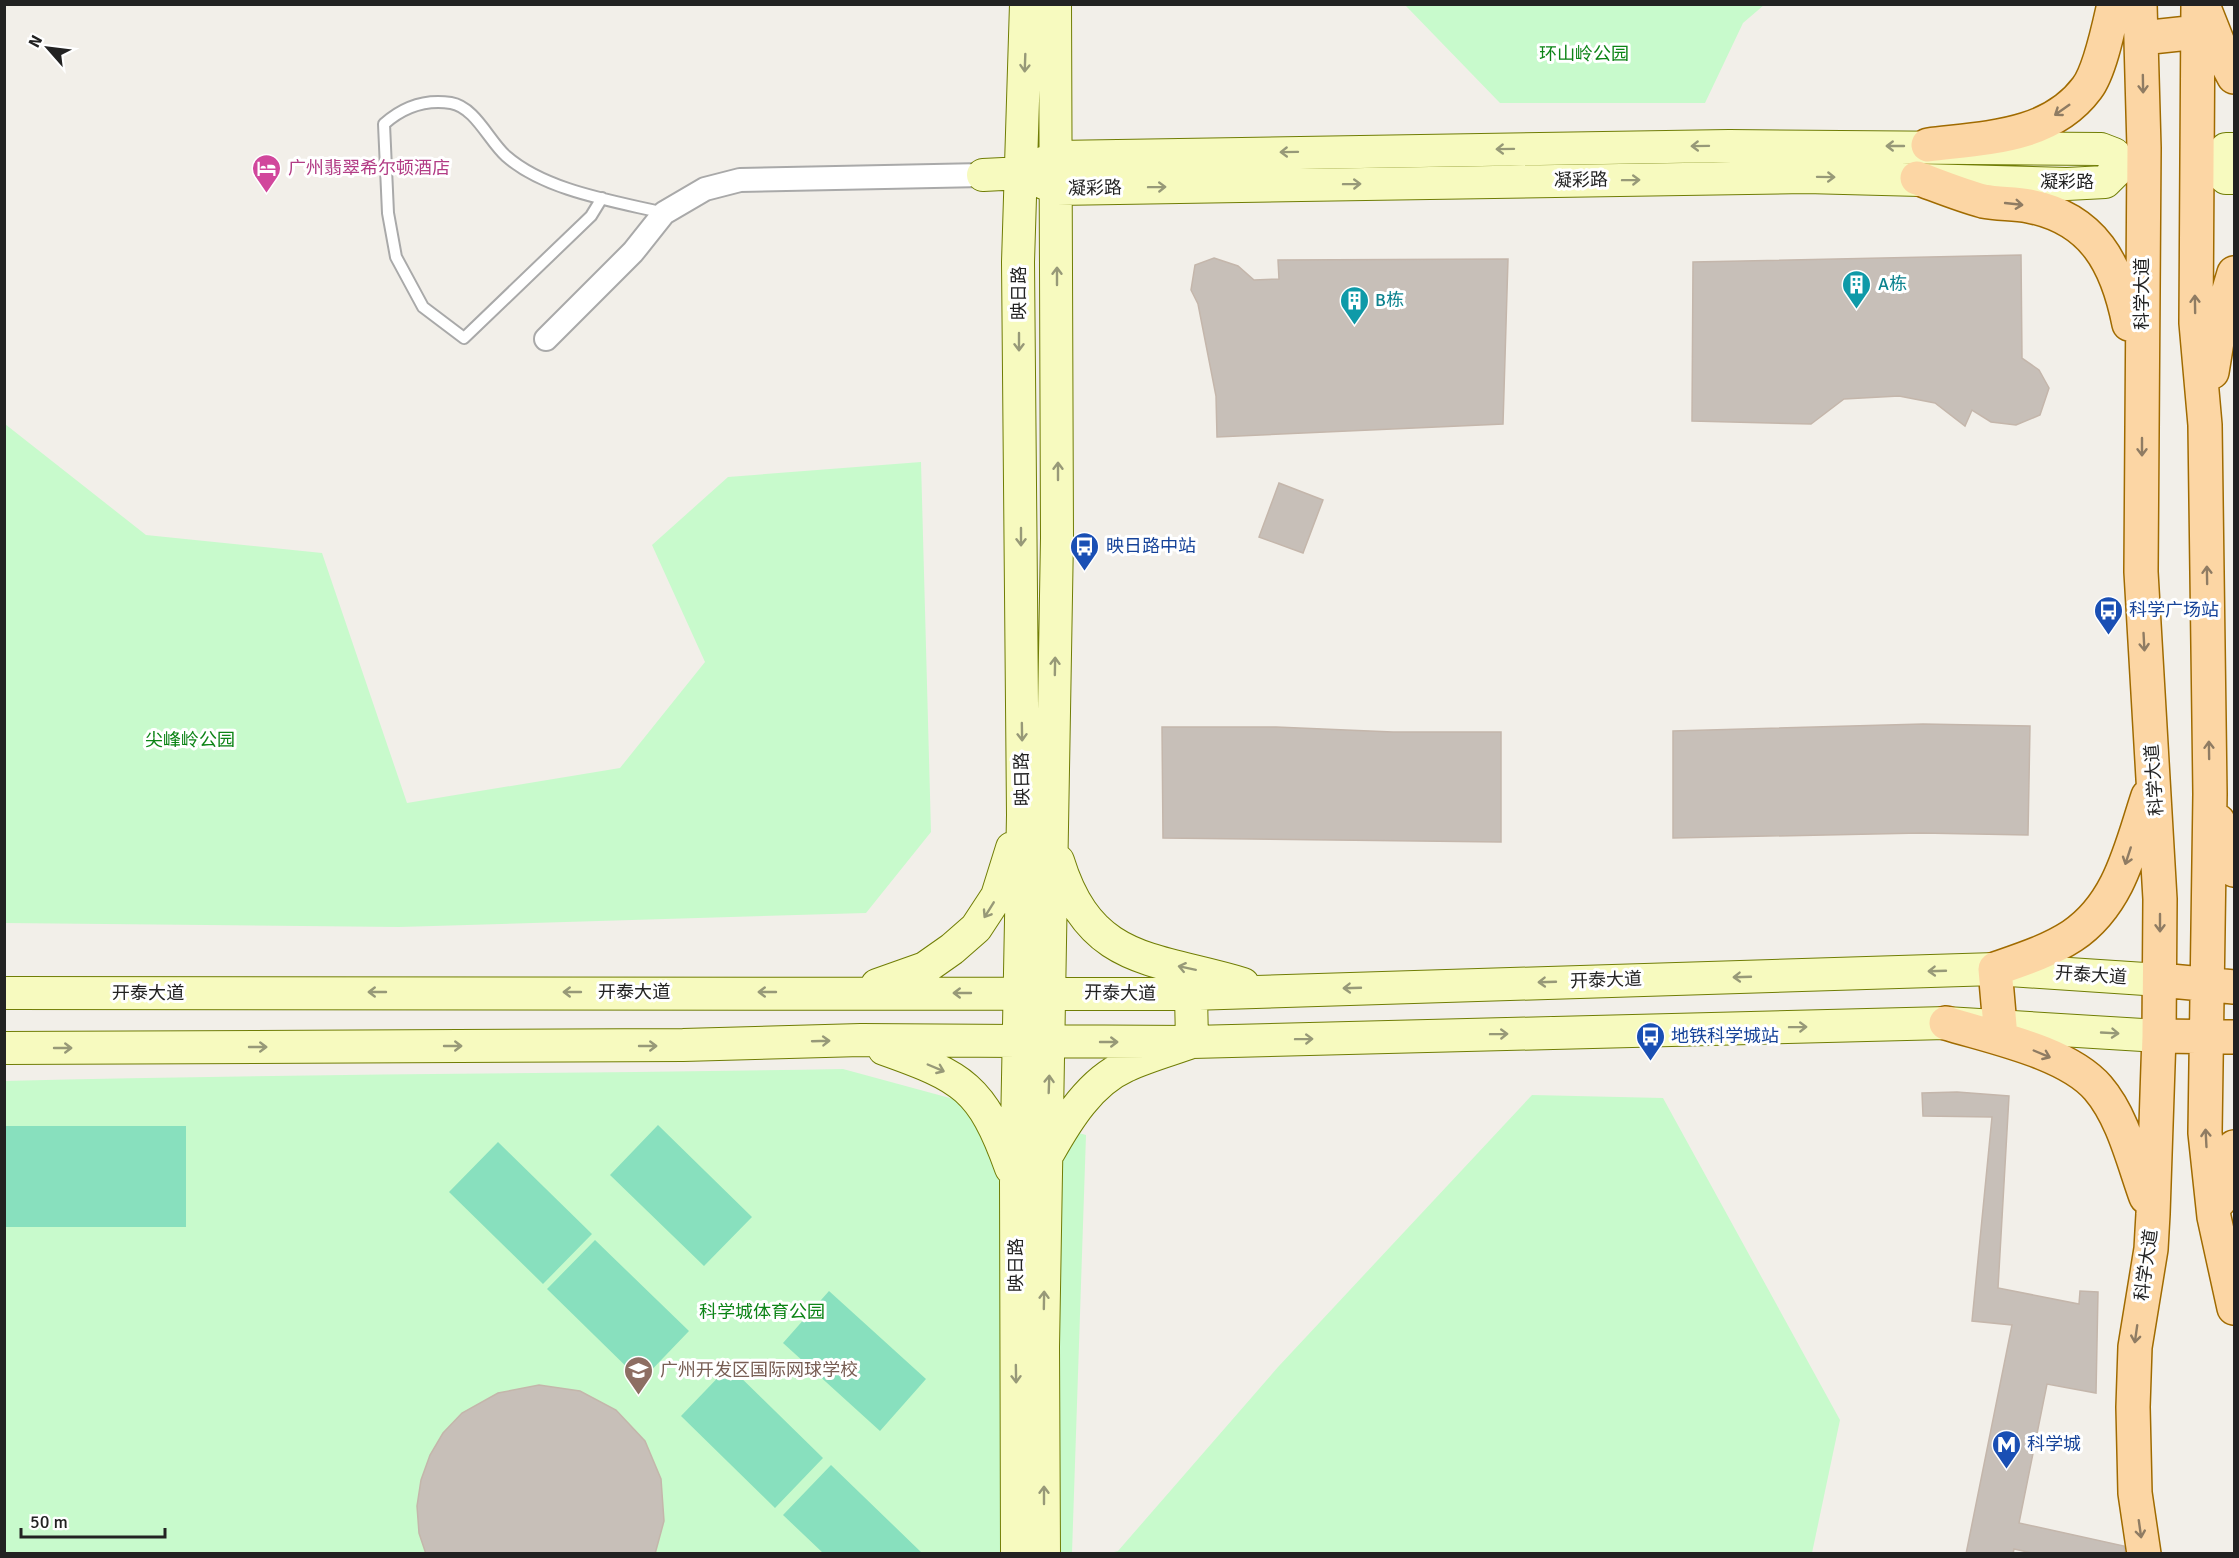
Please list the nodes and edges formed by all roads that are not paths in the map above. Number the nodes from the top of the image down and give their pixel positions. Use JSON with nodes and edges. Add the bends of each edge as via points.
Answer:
{"nodes":[{"id":1,"x":1026,"y":4,"type":"edge"},
{"id":2,"x":1055,"y":4,"type":"edge"},
{"id":3,"x":2114,"y":4,"type":"edge"},
{"id":4,"x":2140,"y":4,"type":"edge"},
{"id":5,"x":2200,"y":14,"type":"edge"},
{"id":6,"x":2142,"y":38,"type":"junction"},
{"id":7,"x":2235,"y":77,"type":"edge"},
{"id":8,"x":1928,"y":146,"type":"junction"},
{"id":9,"x":1056,"y":157,"type":"junction"},
{"id":10,"x":1022,"y":173,"type":"junction"},
{"id":11,"x":983,"y":175,"type":"joint"},
{"id":12,"x":1917,"y":178,"type":"junction"},
{"id":13,"x":1057,"y":189,"type":"junction"},
{"id":14,"x":602,"y":198,"type":"junction"},
{"id":15,"x":664,"y":213,"type":"junction"},
{"id":16,"x":2235,"y":273,"type":"edge"},
{"id":17,"x":546,"y":339,"type":"dead end"},
{"id":18,"x":2142,"y":404,"type":"junction"},
{"id":19,"x":2205,"y":425,"type":"junction"},
{"id":20,"x":2154,"y":780,"type":"junction"},
{"id":21,"x":2210,"y":794,"type":"junction"},
{"id":22,"x":1023,"y":815,"type":"junction"},
{"id":23,"x":1052,"y":830,"type":"junction"},
{"id":24,"x":2235,"y":870,"type":"edge"},
{"id":25,"x":1995,"y":969,"type":"junction"},
{"id":26,"x":2160,"y":980,"type":"junction"},
{"id":27,"x":2221,"y":986,"type":"edge"},
{"id":28,"x":1264,"y":990,"type":"junction"},
{"id":29,"x":856,"y":992,"type":"junction"},
{"id":30,"x":4,"y":993,"type":"edge"},
{"id":31,"x":1035,"y":993,"type":"junction"},
{"id":32,"x":1191,"y":994,"type":"junction"},
{"id":33,"x":1946,"y":1023,"type":"junction"},
{"id":34,"x":2000,"y":1026,"type":"junction"},
{"id":35,"x":2159,"y":1035,"type":"junction"},
{"id":36,"x":2221,"y":1036,"type":"edge"},
{"id":37,"x":861,"y":1040,"type":"junction"},
{"id":38,"x":1192,"y":1042,"type":"junction"},
{"id":39,"x":1035,"y":1043,"type":"junction"},
{"id":40,"x":4,"y":1048,"type":"edge"},
{"id":41,"x":2205,"y":1088,"type":"junction"},
{"id":42,"x":2156,"y":1090,"type":"junction"},
{"id":43,"x":2235,"y":1147,"type":"edge"},
{"id":44,"x":1046,"y":1158,"type":"junction"},
{"id":45,"x":1016,"y":1183,"type":"junction"},
{"id":46,"x":2153,"y":1214,"type":"junction"},
{"id":47,"x":2214,"y":1217,"type":"junction"},
{"id":48,"x":2235,"y":1308,"type":"edge"},
{"id":49,"x":1017,"y":1554,"type":"edge"},
{"id":50,"x":1044,"y":1554,"type":"edge"},
{"id":51,"x":2144,"y":1554,"type":"edge"}],
"edges":[{"from":1,"to":10,"type":"street","name":"映日路","one_way":true},
{"from":2,"to":9,"type":"street","name":"映日路"},
{"from":3,"to":8,"type":"main road","one_way":true,"via":[[2088,87],[2065,110],[2026,132]]},
{"from":4,"to":6,"type":"main road","name":"科学大道"},
{"from":5,"to":6,"type":"main road"},
{"from":5,"to":7,"type":"main road"},
{"from":19,"to":5,"type":"main road","one_way":true,"via":[[2196,323],[2195,110]]},
{"from":6,"to":18,"type":"main road","name":"科学大道","one_way":true},
{"from":8,"to":9,"type":"street","name":"凝彩路","one_way":true,"via":[[1526,148]]},
{"from":8,"to":12,"type":"street","name":"凝彩路","via":[[2101,149],[2114,154],[2116,171],[2105,182],[2067,184]]},
{"from":9,"to":10,"type":"street"},
{"from":9,"to":13,"type":"street","name":"映日路"},
{"from":10,"to":11,"type":"street"},
{"from":10,"to":13,"type":"street"},
{"from":10,"to":22,"type":"street","name":"映日路","one_way":true,"via":[[1018,273]]},
{"from":11,"to":15,"type":"street","via":[[740,180],[705,189]]},
{"from":13,"to":12,"type":"street","name":"凝彩路","one_way":true},
{"from":12,"to":18,"type":"main road","one_way":true,"via":[[1984,201],[2053,212],[2086,233],[2109,260],[2119,281]]},
{"from":23,"to":13,"type":"street","name":"映日路","one_way":true,"via":[[1058,470]]},
{"from":14,"to":14,"type":"lane","via":[[574,192],[507,157],[465,109],[452,103],[417,104],[399,111],[384,124],[388,213],[396,257],[423,307],[464,338],[591,216]]},
{"from":14,"to":15,"type":"lane"},
{"from":15,"to":17,"type":"street","via":[[633,252]]},
{"from":16,"to":19,"type":"main road","via":[[2217,341]]},
{"from":18,"to":20,"type":"main road","name":"科学大道","one_way":true,"via":[[2141,572]]},
{"from":21,"to":19,"type":"main road","one_way":true},
{"from":20,"to":25,"type":"main road","one_way":true,"via":[[2123,872],[2109,899],[2071,936]]},
{"from":20,"to":26,"type":"main road","name":"科学大道","one_way":true},
{"from":21,"to":24,"type":"main road"},
{"from":21,"to":27,"type":"main road"},
{"from":22,"to":29,"type":"street","one_way":true,"via":[[997,896],[976,928],[925,968]]},
{"from":22,"to":31,"type":"street","name":"映日路"},
{"from":28,"to":23,"type":"street","one_way":true,"via":[[1123,950],[1091,925],[1075,906],[1057,858]]},
{"from":23,"to":31,"type":"street","name":"映日路"},
{"from":25,"to":26,"type":"street","name":"开泰大道"},
{"from":25,"to":28,"type":"street","name":"开泰大道","one_way":true},
{"from":25,"to":34,"type":"main road"},
{"from":26,"to":27,"type":"main road","name":"开泰大道"},
{"from":26,"to":35,"type":"main road","name":"科学大道"},
{"from":27,"to":36,"type":"main road"},
{"from":28,"to":32,"type":"street","name":"开泰大道"},
{"from":29,"to":30,"type":"street","name":"开泰大道","one_way":true},
{"from":31,"to":29,"type":"street","name":"开泰大道","one_way":true},
{"from":31,"to":32,"type":"street","name":"开泰大道"},
{"from":31,"to":39,"type":"street","name":"映日路"},
{"from":32,"to":38,"type":"street"},
{"from":33,"to":34,"type":"street"},
{"from":38,"to":33,"type":"street","one_way":true},
{"from":33,"to":46,"type":"main road","one_way":true,"via":[[2040,1053],[2071,1067],[2097,1087],[2117,1117]]},
{"from":34,"to":35,"type":"street","one_way":true},
{"from":35,"to":36,"type":"main road"},
{"from":35,"to":42,"type":"main road","name":"科学大道"},
{"from":36,"to":41,"type":"main road"},
{"from":37,"to":39,"type":"street"},
{"from":40,"to":37,"type":"street","one_way":true,"via":[[682,1046]]},
{"from":37,"to":45,"type":"street","one_way":true,"via":[[949,1074],[973,1094],[995,1125]]},
{"from":39,"to":38,"type":"street","one_way":true},
{"from":38,"to":44,"type":"street","via":[[1124,1066],[1104,1080],[1069,1117]]},
{"from":44,"to":39,"type":"street","name":"映日路","one_way":true},
{"from":39,"to":45,"type":"street","name":"映日路"},
{"from":41,"to":42,"type":"main road"},
{"from":47,"to":41,"type":"main road","one_way":true,"via":[[2205,1133]]},
{"from":42,"to":46,"type":"main road","name":"科学大道"},
{"from":43,"to":47,"type":"main road"},
{"from":50,"to":44,"type":"street","name":"映日路","one_way":true},
{"from":45,"to":49,"type":"street","name":"映日路","one_way":true},
{"from":46,"to":51,"type":"main road","name":"科学大道","one_way":true,"via":[[2134,1347],[2135,1493]]},
{"from":47,"to":48,"type":"main road"}]}
